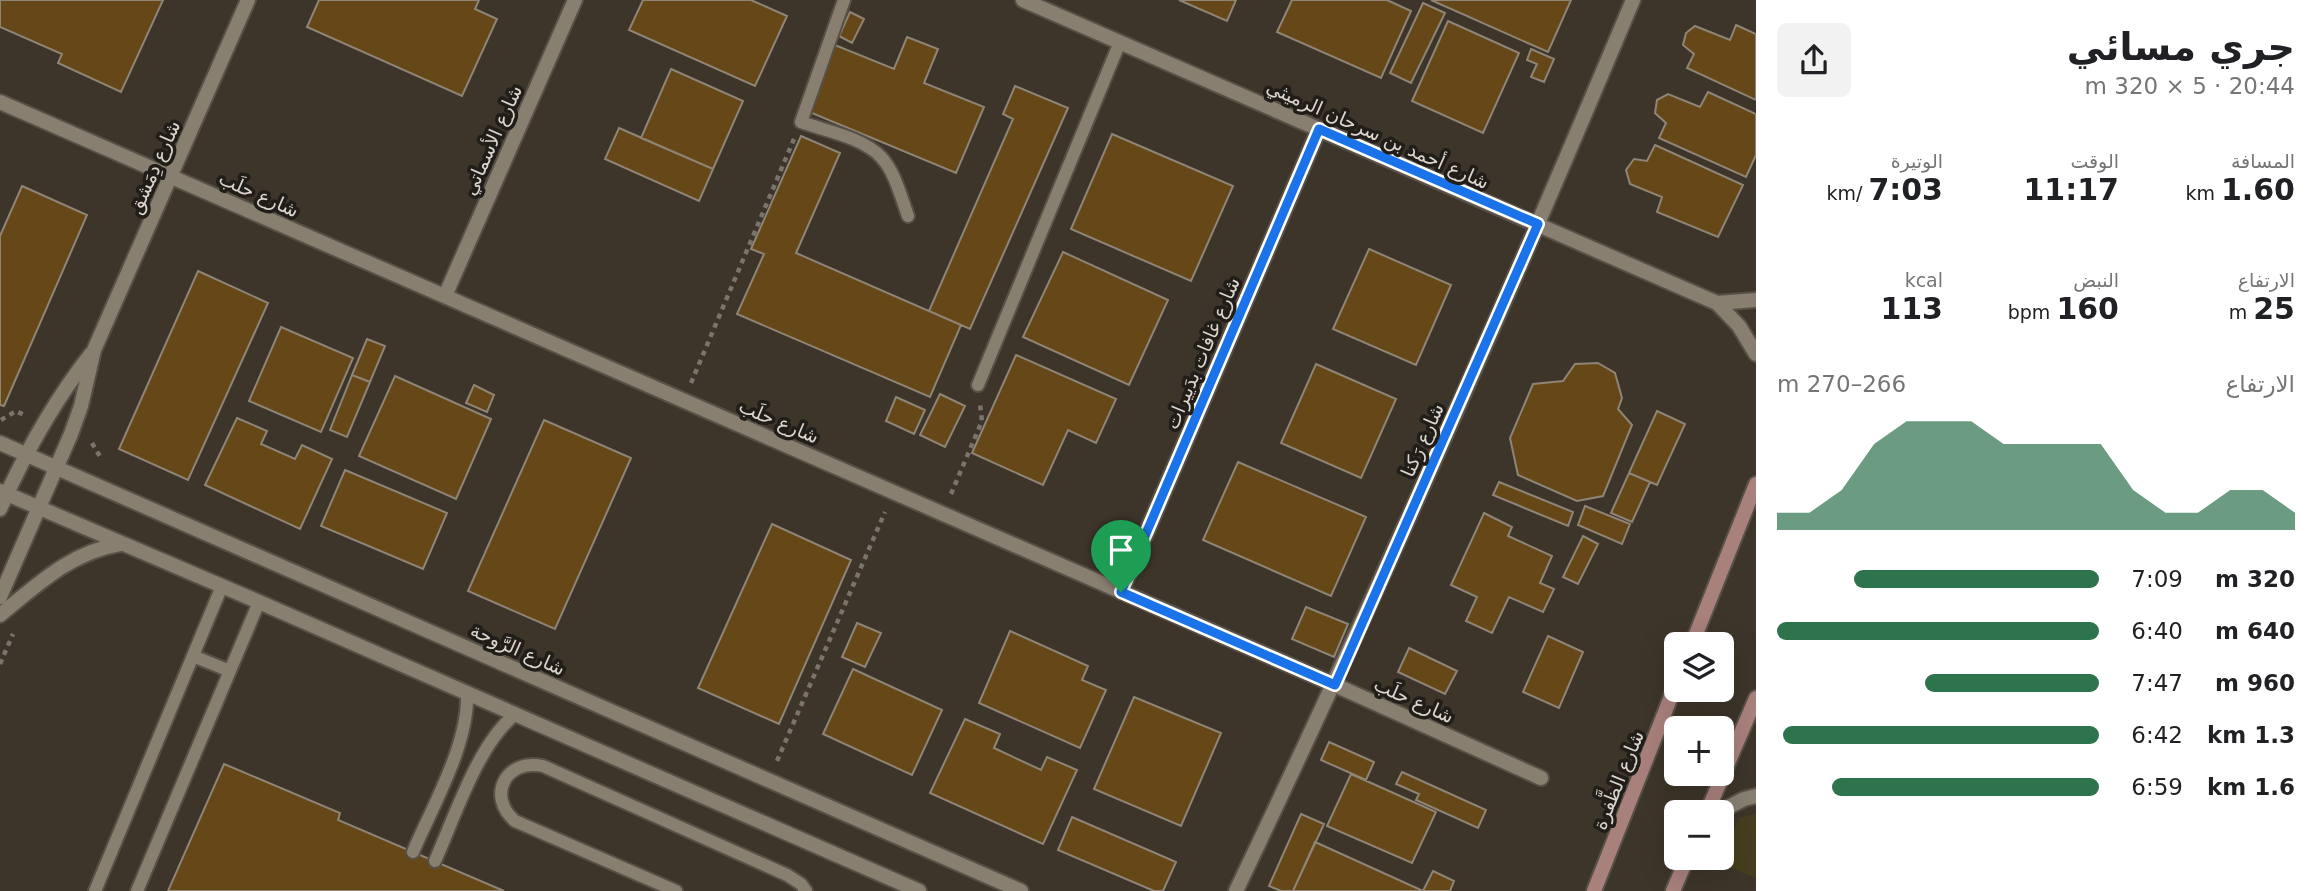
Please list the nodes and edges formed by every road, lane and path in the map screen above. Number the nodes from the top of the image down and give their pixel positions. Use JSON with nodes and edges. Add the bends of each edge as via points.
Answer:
{"nodes":[{"id":1,"x":248,"y":0,"type":"edge"},
{"id":2,"x":575,"y":0,"type":"edge"},
{"id":3,"x":844,"y":0,"type":"edge"},
{"id":4,"x":1023,"y":0,"type":"edge"},
{"id":5,"x":1633,"y":0,"type":"edge"},
{"id":6,"x":1120,"y":42,"type":"junction"},
{"id":7,"x":0,"y":102,"type":"edge"},
{"id":8,"x":801,"y":122,"type":"junction"},
{"id":9,"x":1319,"y":129,"type":"junction"},
{"id":10,"x":171,"y":177,"type":"junction"},
{"id":11,"x":908,"y":216,"type":"dead end"},
{"id":12,"x":1538,"y":224,"type":"junction"},
{"id":13,"x":445,"y":296,"type":"junction"},
{"id":14,"x":1756,"y":300,"type":"edge"},
{"id":15,"x":1717,"y":303,"type":"junction"},
{"id":16,"x":94,"y":350,"type":"junction"},
{"id":17,"x":1756,"y":355,"type":"edge"},
{"id":18,"x":978,"y":385,"type":"joint"},
{"id":19,"x":683,"y":401,"type":"junction"},
{"id":20,"x":25,"y":415,"type":"dead end"},
{"id":21,"x":1,"y":420,"type":"edge"},
{"id":22,"x":91,"y":442,"type":"dead end"},
{"id":23,"x":0,"y":443,"type":"edge"},
{"id":24,"x":25,"y":454,"type":"junction"},
{"id":25,"x":102,"y":460,"type":"dead end"},
{"id":26,"x":57,"y":467,"type":"junction"},
{"id":27,"x":1756,"y":484,"type":"edge"},
{"id":28,"x":3,"y":492,"type":"edge"},
{"id":29,"x":894,"y":492,"type":"junction"},
{"id":30,"x":40,"y":508,"type":"junction"},
{"id":31,"x":0,"y":509,"type":"edge"},
{"id":32,"x":943,"y":514,"type":"junction"},
{"id":33,"x":122,"y":544,"type":"junction"},
{"id":34,"x":222,"y":586,"type":"junction"},
{"id":35,"x":1121,"y":592,"type":"junction"},
{"id":36,"x":0,"y":597,"type":"edge"},
{"id":37,"x":259,"y":602,"type":"junction"},
{"id":38,"x":0,"y":615,"type":"edge"},
{"id":39,"x":1697,"y":632,"type":"edge"},
{"id":40,"x":193,"y":656,"type":"junction"},
{"id":41,"x":230,"y":671,"type":"junction"},
{"id":42,"x":1335,"y":685,"type":"junction"},
{"id":43,"x":467,"y":693,"type":"junction"},
{"id":44,"x":1756,"y":698,"type":"edge"},
{"id":45,"x":1669,"y":702,"type":"edge"},
{"id":46,"x":516,"y":714,"type":"junction"},
{"id":47,"x":752,"y":773,"type":"junction"},
{"id":48,"x":1541,"y":778,"type":"dead end"},
{"id":49,"x":1756,"y":796,"type":"edge"},
{"id":50,"x":1712,"y":800,"type":"edge"},
{"id":51,"x":1734,"y":804,"type":"edge"},
{"id":52,"x":413,"y":852,"type":"dead end"},
{"id":53,"x":435,"y":862,"type":"dead end"},
{"id":54,"x":1682,"y":870,"type":"edge"},
{"id":55,"x":95,"y":891,"type":"edge"},
{"id":56,"x":137,"y":891,"type":"edge"},
{"id":57,"x":676,"y":891,"type":"edge"},
{"id":58,"x":806,"y":891,"type":"edge"},
{"id":59,"x":919,"y":891,"type":"edge"},
{"id":60,"x":1021,"y":891,"type":"edge"},
{"id":61,"x":1236,"y":891,"type":"edge"},
{"id":62,"x":1594,"y":891,"type":"edge"},
{"id":63,"x":1672,"y":891,"type":"edge"}],
"edges":[{"from":1,"to":10,"type":"street","name":"شارع دِمَشق"},
{"from":2,"to":13,"type":"street","name":"شارع الأسماتي"},
{"from":3,"to":8,"type":"lane"},
{"from":4,"to":6,"type":"street","name":"شارع أحمد بن سرحان الرميثي"},
{"from":5,"to":12,"type":"street","name":"شارع رَكنا"},
{"from":6,"to":9,"type":"street","name":"شارع أحمد بن سرحان الرميثي"},
{"from":6,"to":18,"type":"lane"},
{"from":7,"to":10,"type":"street","name":"شارع حلَب"},
{"from":8,"to":11,"type":"lane","via":[[862,144],[880,156]]},
{"from":8,"to":19,"type":"path"},
{"from":9,"to":12,"type":"street","name":"شارع أحمد بن سرحان الرميثي"},
{"from":9,"to":35,"type":"street","name":"شارع غافات بدَييرات"},
{"from":10,"to":13,"type":"street","name":"شارع حلَب"},
{"from":10,"to":16,"type":"street","name":"شارع دِمَشق"},
{"from":12,"to":15,"type":"street","name":"شارع أحمد بن سرحان الرميثي"},
{"from":12,"to":42,"type":"street","name":"شارع رَكنا"},
{"from":13,"to":19,"type":"street","name":"شارع حلَب"},
{"from":14,"to":15,"type":"street","name":"شارع أحمد بن سرحان الرميثي"},
{"from":15,"to":17,"type":"street","name":"شارع أحمد بن سرحان الرميثي","via":[[1739,326]]},
{"from":16,"to":24,"type":"street","name":"شارع دِمَشق","via":[[58,397]]},
{"from":16,"to":26,"type":"street","name":"شارع دِمَشق","via":[[81,407]]},
{"from":18,"to":32,"type":"path","via":[[982,421]]},
{"from":19,"to":29,"type":"street","name":"شارع حلَب"},
{"from":20,"to":21,"type":"path","via":[[16,411]]},
{"from":22,"to":25,"type":"path"},
{"from":23,"to":24,"type":"street","name":"شارع الرَّوحة"},
{"from":24,"to":26,"type":"street","name":"شارع الرَّوحة"},
{"from":24,"to":28,"type":"street","name":"شارع دِمَشق"},
{"from":26,"to":30,"type":"street","name":"شارع دِمَشق"},
{"from":26,"to":47,"type":"street","name":"شارع الرَّوحة"},
{"from":27,"to":39,"type":"main road"},
{"from":28,"to":30,"type":"street"},
{"from":28,"to":31,"type":"street","name":"شارع دِمَشق"},
{"from":29,"to":32,"type":"street","name":"شارع حلَب"},
{"from":29,"to":47,"type":"path","via":[[777,763],[759,755]]},
{"from":30,"to":33,"type":"street"},
{"from":30,"to":36,"type":"street","name":"شارع دِمَشق"},
{"from":32,"to":35,"type":"street","name":"شارع حلَب"},
{"from":33,"to":34,"type":"street"},
{"from":33,"to":38,"type":"street","via":[[102,547],[64,564]]},
{"from":34,"to":37,"type":"street"},
{"from":34,"to":40,"type":"lane"},
{"from":35,"to":42,"type":"street","name":"شارع حلَب"},
{"from":37,"to":41,"type":"lane"},
{"from":37,"to":43,"type":"street"},
{"from":40,"to":41,"type":"lane"},
{"from":40,"to":55,"type":"lane"},
{"from":41,"to":56,"type":"lane"},
{"from":42,"to":48,"type":"street","name":"شارع حلَب"},
{"from":42,"to":61,"type":"street","name":"شارع رَكنا"},
{"from":43,"to":46,"type":"street"},
{"from":43,"to":52,"type":"lane","via":[[462,739]]},
{"from":44,"to":50,"type":"main road"},
{"from":45,"to":62,"type":"main road","name":"شارع الظَّفرة"},
{"from":46,"to":53,"type":"lane","via":[[490,739]]},
{"from":46,"to":59,"type":"street"},
{"from":47,"to":60,"type":"street","name":"شارع الرَّوحة"},
{"from":49,"to":51,"type":"street"},
{"from":54,"to":63,"type":"main road"},
{"from":57,"to":58,"type":"lane","via":[[515,821],[500,796],[507,777],[523,766],[543,766],[787,875]]}]}
